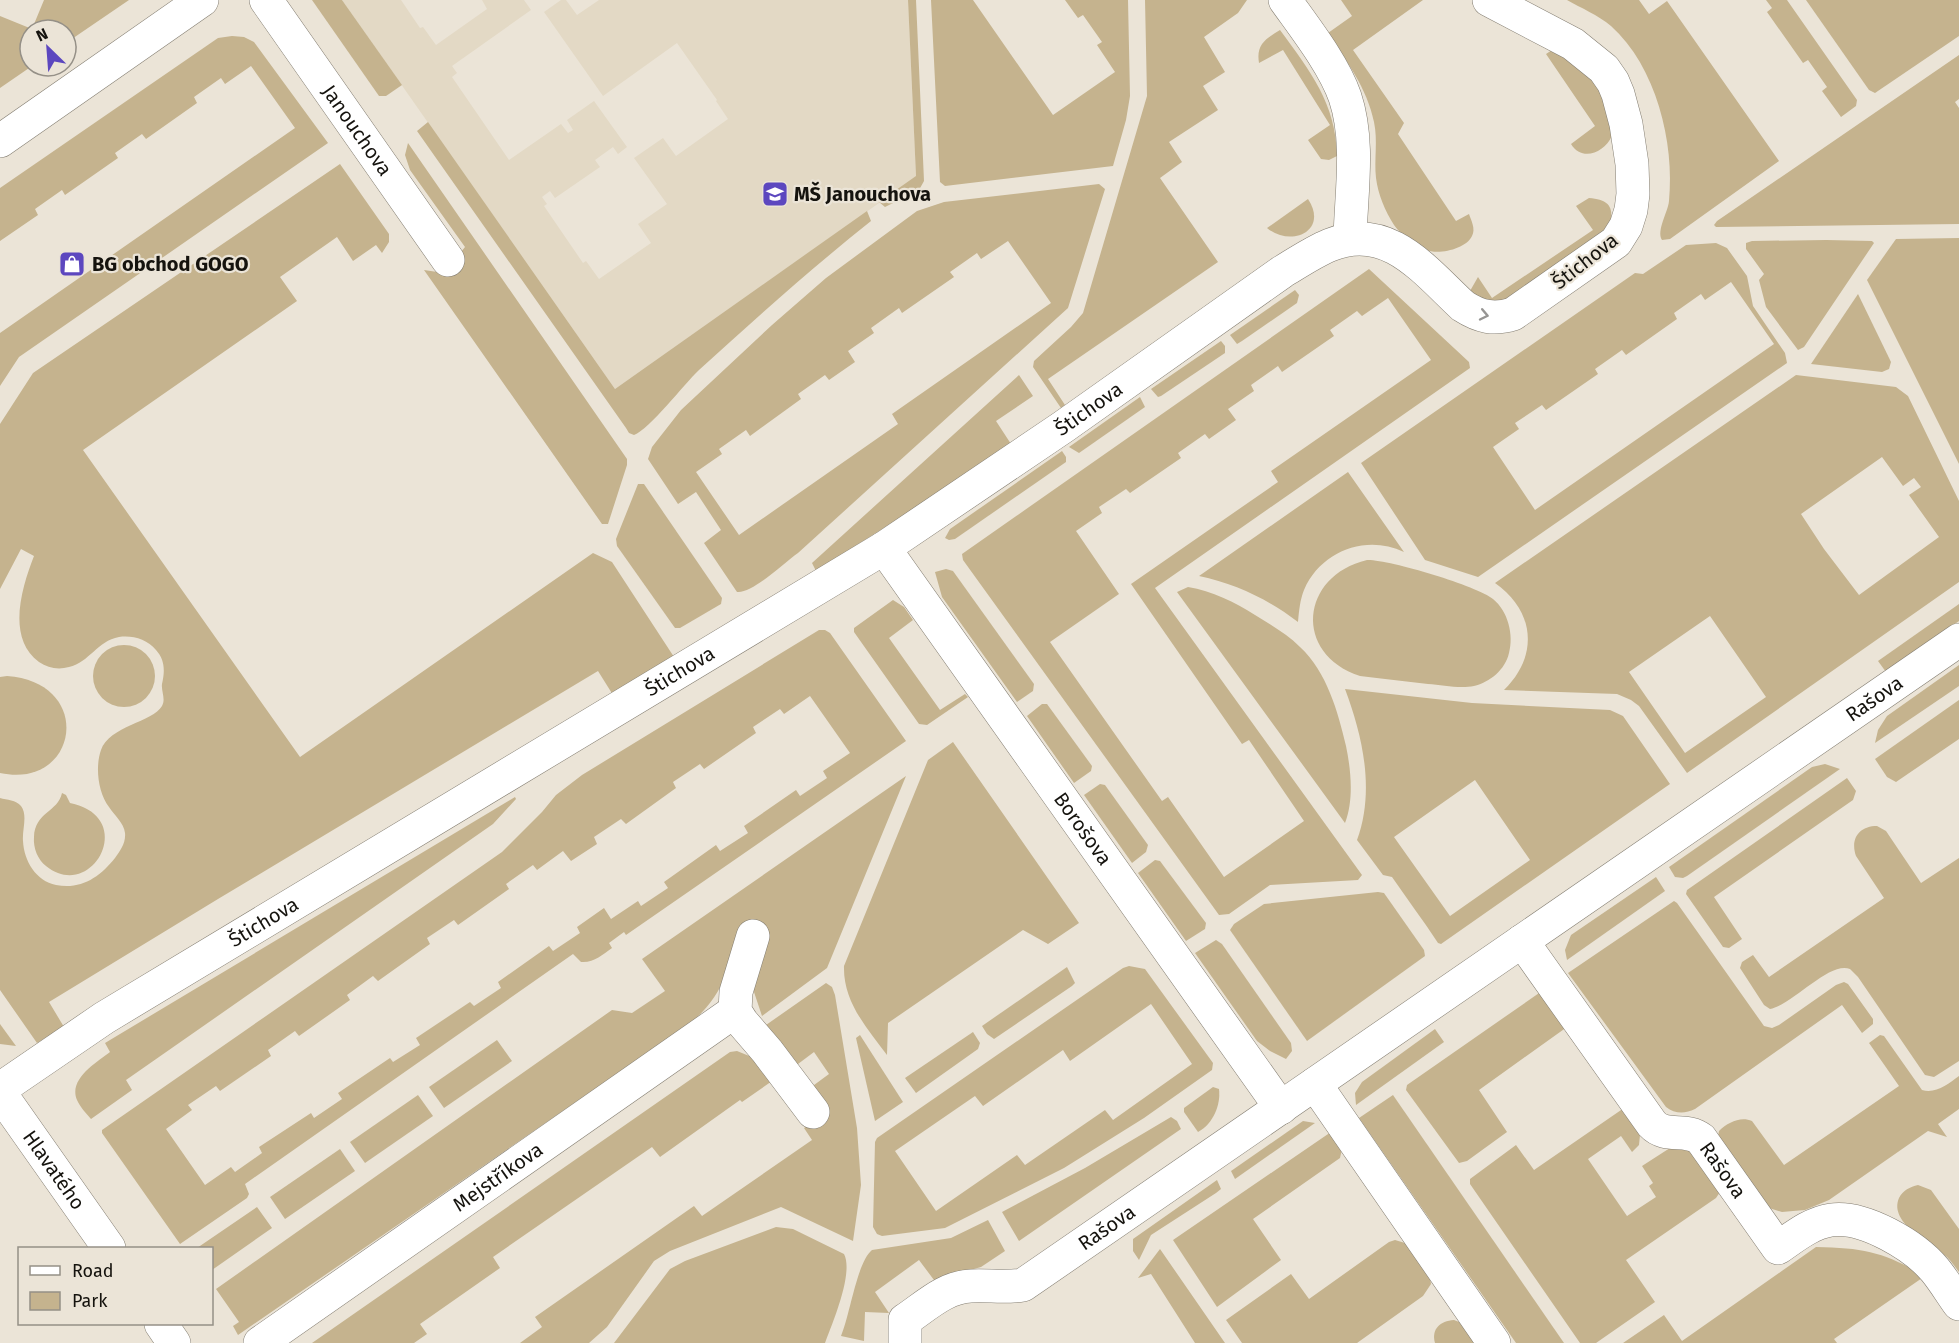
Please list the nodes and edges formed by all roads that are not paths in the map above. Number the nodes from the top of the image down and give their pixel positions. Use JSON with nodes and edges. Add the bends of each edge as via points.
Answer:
{"nodes":[{"id":1,"x":202,"y":0,"type":"edge"},
{"id":2,"x":266,"y":0,"type":"edge"},
{"id":3,"x":1285,"y":0,"type":"edge"},
{"id":4,"x":1489,"y":0,"type":"edge"},
{"id":5,"x":0,"y":141,"type":"edge"},
{"id":6,"x":1350,"y":239,"type":"junction"},
{"id":7,"x":448,"y":261,"type":"dead end"},
{"id":8,"x":884,"y":548,"type":"junction"},
{"id":9,"x":1959,"y":640,"type":"edge"},
{"id":10,"x":753,"y":936,"type":"dead end"},
{"id":11,"x":1522,"y":941,"type":"junction"},
{"id":12,"x":735,"y":1011,"type":"junction"},
{"id":13,"x":1314,"y":1084,"type":"junction"},
{"id":14,"x":0,"y":1091,"type":"edge"},
{"id":15,"x":1281,"y":1108,"type":"junction"},
{"id":16,"x":813,"y":1112,"type":"dead end"},
{"id":17,"x":108,"y":1247,"type":"edge"},
{"id":18,"x":1959,"y":1304,"type":"edge"},
{"id":19,"x":162,"y":1325,"type":"edge"},
{"id":20,"x":174,"y":1343,"type":"edge"},
{"id":21,"x":260,"y":1343,"type":"edge"},
{"id":22,"x":905,"y":1343,"type":"edge"},
{"id":23,"x":1494,"y":1343,"type":"edge"}],
"edges":[{"from":1,"to":5,"type":"street"},
{"from":2,"to":7,"type":"street","name":"Janouchova"},
{"from":3,"to":6,"type":"street","via":[[1337,78],[1346,99],[1353,138]]},
{"from":6,"to":4,"type":"street","name":"Štichova","one_way":true,"via":[[1368,238],[1389,244],[1474,314],[1494,318],[1513,314],[1616,242],[1626,226],[1633,180],[1622,106],[1613,82],[1604,69],[1573,44]]},
{"from":6,"to":8,"type":"street","name":"Štichova","via":[[1314,252],[1282,272],[1064,427]]},
{"from":8,"to":14,"type":"street","name":"Štichova","via":[[104,1018]]},
{"from":8,"to":15,"type":"street","name":"Borošova"},
{"from":9,"to":11,"type":"street","name":"Rašova"},
{"from":10,"to":12,"type":"street","via":[[736,992]]},
{"from":11,"to":13,"type":"street","name":"Rašova"},
{"from":11,"to":18,"type":"street","name":"Rašova","via":[[1652,1124],[1663,1132],[1687,1132],[1701,1139],[1778,1248],[1804,1230],[1831,1220],[1863,1224],[1891,1236],[1927,1262]]},
{"from":12,"to":16,"type":"street"},
{"from":12,"to":21,"type":"street","name":"Mejstříkova"},
{"from":13,"to":15,"type":"street","name":"Rašova"},
{"from":13,"to":23,"type":"street"},
{"from":14,"to":17,"type":"street","name":"Hlavatého"},
{"from":15,"to":22,"type":"street","name":"Rašova","via":[[1023,1285],[974,1285],[943,1293],[905,1320]]},
{"from":19,"to":20,"type":"street"}]}
